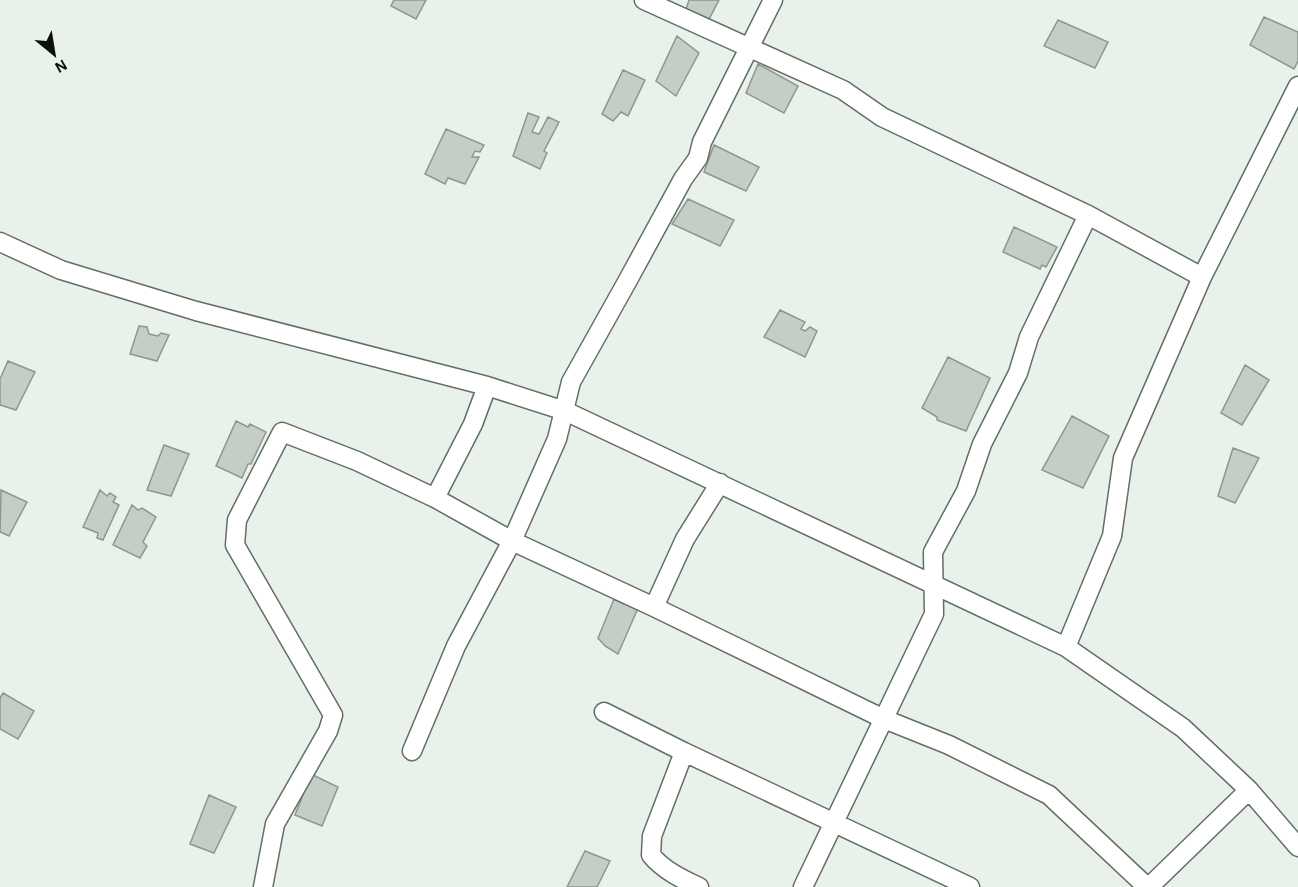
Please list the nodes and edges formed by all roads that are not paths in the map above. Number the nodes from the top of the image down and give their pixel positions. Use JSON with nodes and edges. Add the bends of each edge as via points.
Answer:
{"nodes":[{"id":1,"x":644,"y":0,"type":"edge"},
{"id":2,"x":773,"y":0,"type":"edge"},
{"id":3,"x":748,"y":49,"type":"junction"},
{"id":4,"x":1298,"y":86,"type":"edge"},
{"id":5,"x":1088,"y":215,"type":"junction"},
{"id":6,"x":0,"y":242,"type":"edge"},
{"id":7,"x":1202,"y":277,"type":"junction"},
{"id":8,"x":487,"y":386,"type":"junction"},
{"id":9,"x":565,"y":411,"type":"junction"},
{"id":10,"x":720,"y":483,"type":"junction"},
{"id":11,"x":435,"y":498,"type":"junction"},
{"id":12,"x":512,"y":541,"type":"junction"},
{"id":13,"x":933,"y":584,"type":"junction"},
{"id":14,"x":654,"y":607,"type":"junction"},
{"id":15,"x":1066,"y":647,"type":"junction"},
{"id":16,"x":604,"y":712,"type":"dead end"},
{"id":17,"x":884,"y":718,"type":"junction"},
{"id":18,"x":412,"y":751,"type":"dead end"},
{"id":19,"x":684,"y":752,"type":"junction"},
{"id":20,"x":1249,"y":790,"type":"junction"},
{"id":21,"x":833,"y":822,"type":"junction"},
{"id":22,"x":1298,"y":847,"type":"edge"},
{"id":23,"x":263,"y":887,"type":"edge"},
{"id":24,"x":699,"y":887,"type":"edge"},
{"id":25,"x":803,"y":887,"type":"edge"},
{"id":26,"x":970,"y":887,"type":"edge"},
{"id":27,"x":1148,"y":887,"type":"edge"}],
"edges":[{"from":1,"to":3,"type":"street"},
{"from":2,"to":3,"type":"street"},
{"from":3,"to":5,"type":"street","via":[[843,90],[882,117]]},
{"from":3,"to":9,"type":"street","via":[[702,142],[698,158],[682,179],[571,381]]},
{"from":4,"to":7,"type":"street"},
{"from":5,"to":7,"type":"street"},
{"from":5,"to":13,"type":"street","via":[[1029,337],[1018,373],[982,444],[966,491],[933,552]]},
{"from":6,"to":8,"type":"street","via":[[61,270],[196,311]]},
{"from":7,"to":15,"type":"street","via":[[1123,458],[1112,536]]},
{"from":8,"to":9,"type":"street"},
{"from":8,"to":11,"type":"street","via":[[473,424]]},
{"from":9,"to":10,"type":"street"},
{"from":9,"to":12,"type":"street","via":[[557,439]]},
{"from":10,"to":13,"type":"street"},
{"from":10,"to":14,"type":"street","via":[[686,539]]},
{"from":11,"to":12,"type":"street"},
{"from":11,"to":23,"type":"street","via":[[357,461],[282,432],[237,520],[235,545],[333,715],[328,731],[275,824]]},
{"from":12,"to":14,"type":"street"},
{"from":12,"to":18,"type":"street","via":[[456,646]]},
{"from":13,"to":15,"type":"street"},
{"from":13,"to":17,"type":"street","via":[[934,614]]},
{"from":14,"to":17,"type":"street"},
{"from":15,"to":20,"type":"street","via":[[1183,728]]},
{"from":16,"to":19,"type":"street"},
{"from":17,"to":21,"type":"street"},
{"from":17,"to":27,"type":"street","via":[[949,745],[1049,795]]},
{"from":19,"to":21,"type":"street"},
{"from":19,"to":24,"type":"street","via":[[652,836],[651,855],[657,863]]},
{"from":20,"to":22,"type":"street"},
{"from":20,"to":27,"type":"street"},
{"from":21,"to":25,"type":"street"},
{"from":21,"to":26,"type":"street"}]}
